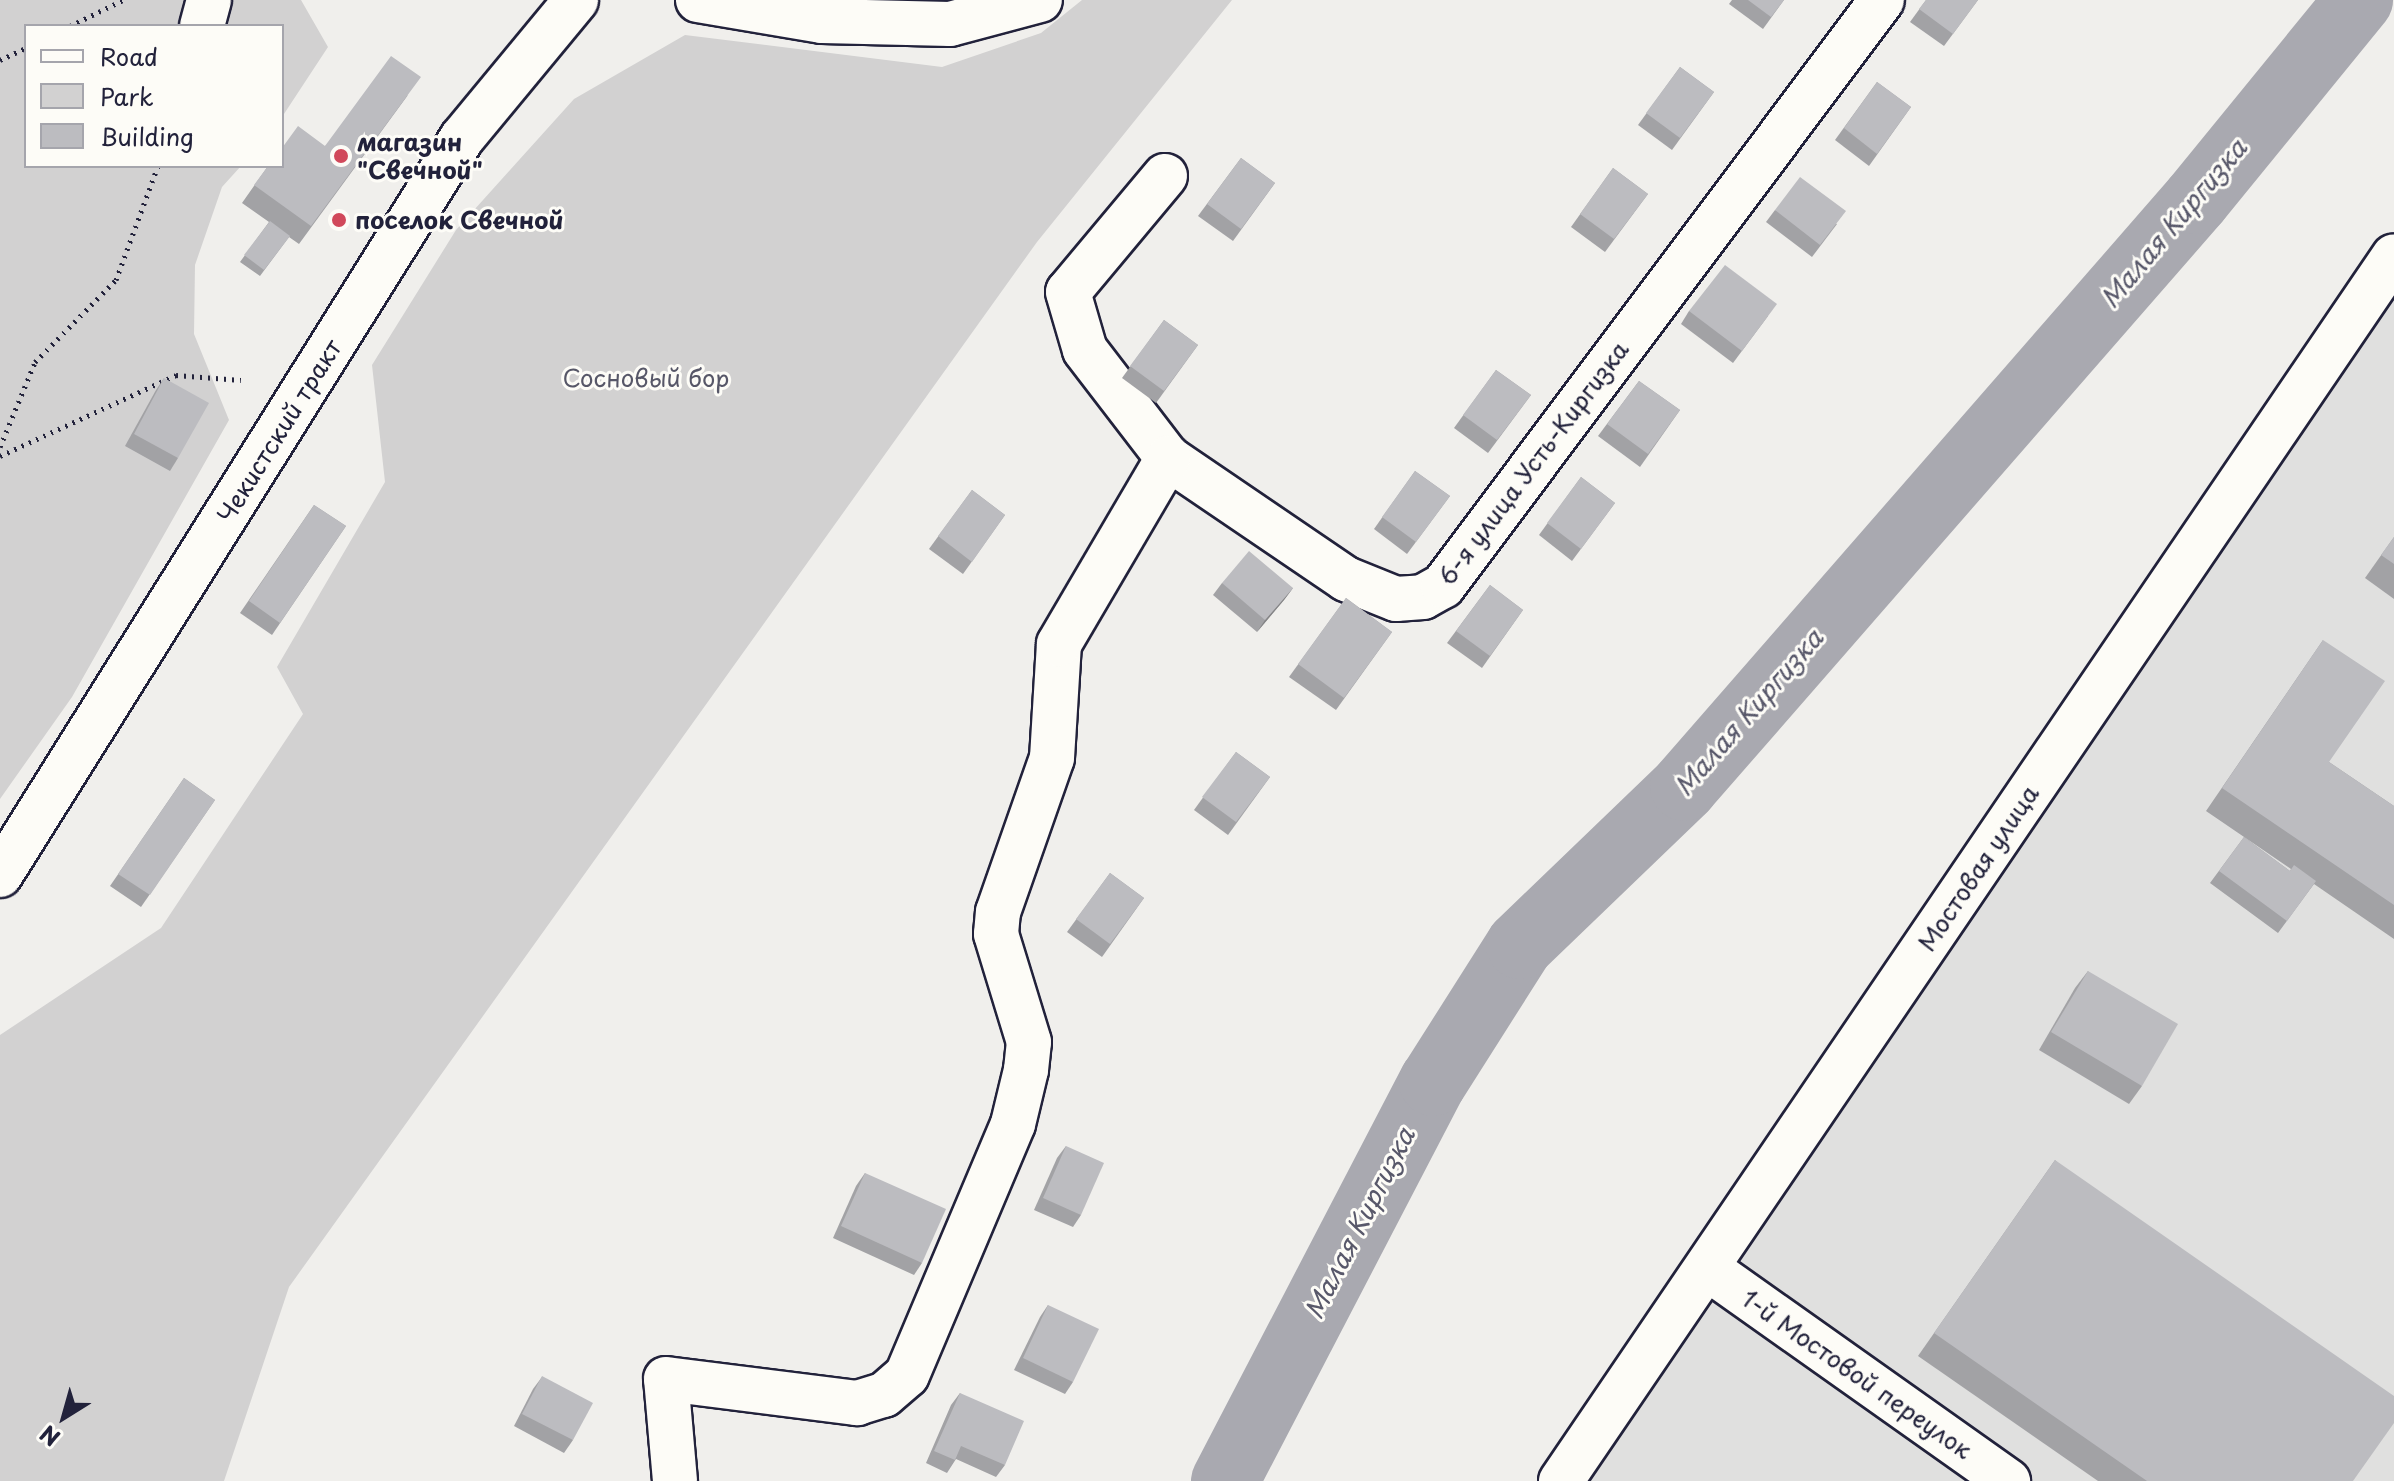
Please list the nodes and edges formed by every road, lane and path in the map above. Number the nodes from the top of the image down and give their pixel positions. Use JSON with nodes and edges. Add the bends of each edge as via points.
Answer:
{"nodes":[{"id":1,"x":123,"y":0,"type":"edge"},
{"id":2,"x":209,"y":0,"type":"edge"},
{"id":3,"x":576,"y":0,"type":"edge"},
{"id":4,"x":698,"y":0,"type":"edge"},
{"id":5,"x":1040,"y":0,"type":"edge"},
{"id":6,"x":1882,"y":0,"type":"edge"},
{"id":7,"x":74,"y":24,"type":"edge"},
{"id":8,"x":203,"y":24,"type":"edge"},
{"id":9,"x":24,"y":49,"type":"edge"},
{"id":10,"x":0,"y":60,"type":"edge"},
{"id":11,"x":157,"y":168,"type":"edge"},
{"id":12,"x":1165,"y":176,"type":"dead end"},
{"id":13,"x":2394,"y":256,"type":"edge"},
{"id":14,"x":241,"y":380,"type":"dead end"},
{"id":15,"x":0,"y":447,"type":"edge"},
{"id":16,"x":0,"y":456,"type":"edge"},
{"id":17,"x":1168,"y":458,"type":"junction"},
{"id":18,"x":0,"y":875,"type":"edge"},
{"id":19,"x":1707,"y":1268,"type":"junction"},
{"id":20,"x":675,"y":1481,"type":"edge"},
{"id":21,"x":1561,"y":1481,"type":"edge"},
{"id":22,"x":2008,"y":1481,"type":"edge"}],
"edges":[{"from":1,"to":7,"type":"path"},
{"from":2,"to":8,"type":"street"},
{"from":3,"to":18,"type":"street","name":"Чекистский тракт","via":[[462,138]]},
{"from":4,"to":5,"type":"street","via":[[822,21],[950,24]]},
{"from":6,"to":17,"type":"street","name":"6-я улица Усть-Киргизка","via":[[1443,586],[1396,599],[1346,579]]},
{"from":9,"to":10,"type":"path"},
{"from":11,"to":15,"type":"path","via":[[116,280],[35,362]]},
{"from":12,"to":17,"type":"street","name":"6-я улица Усть-Киргизка","via":[[1068,292],[1085,350]]},
{"from":13,"to":19,"type":"street","name":"Мостовая улица"},
{"from":14,"to":16,"type":"path","via":[[176,375]]},
{"from":17,"to":20,"type":"street","via":[[1059,644],[1052,758],[998,912],[996,934],[1029,1042],[1026,1070],[1013,1124],[907,1375],[884,1395],[857,1403],[666,1379]]},
{"from":19,"to":21,"type":"street","name":"Мостовая улица"},
{"from":19,"to":22,"type":"street","name":"1-й Мостовой переулок"}]}
